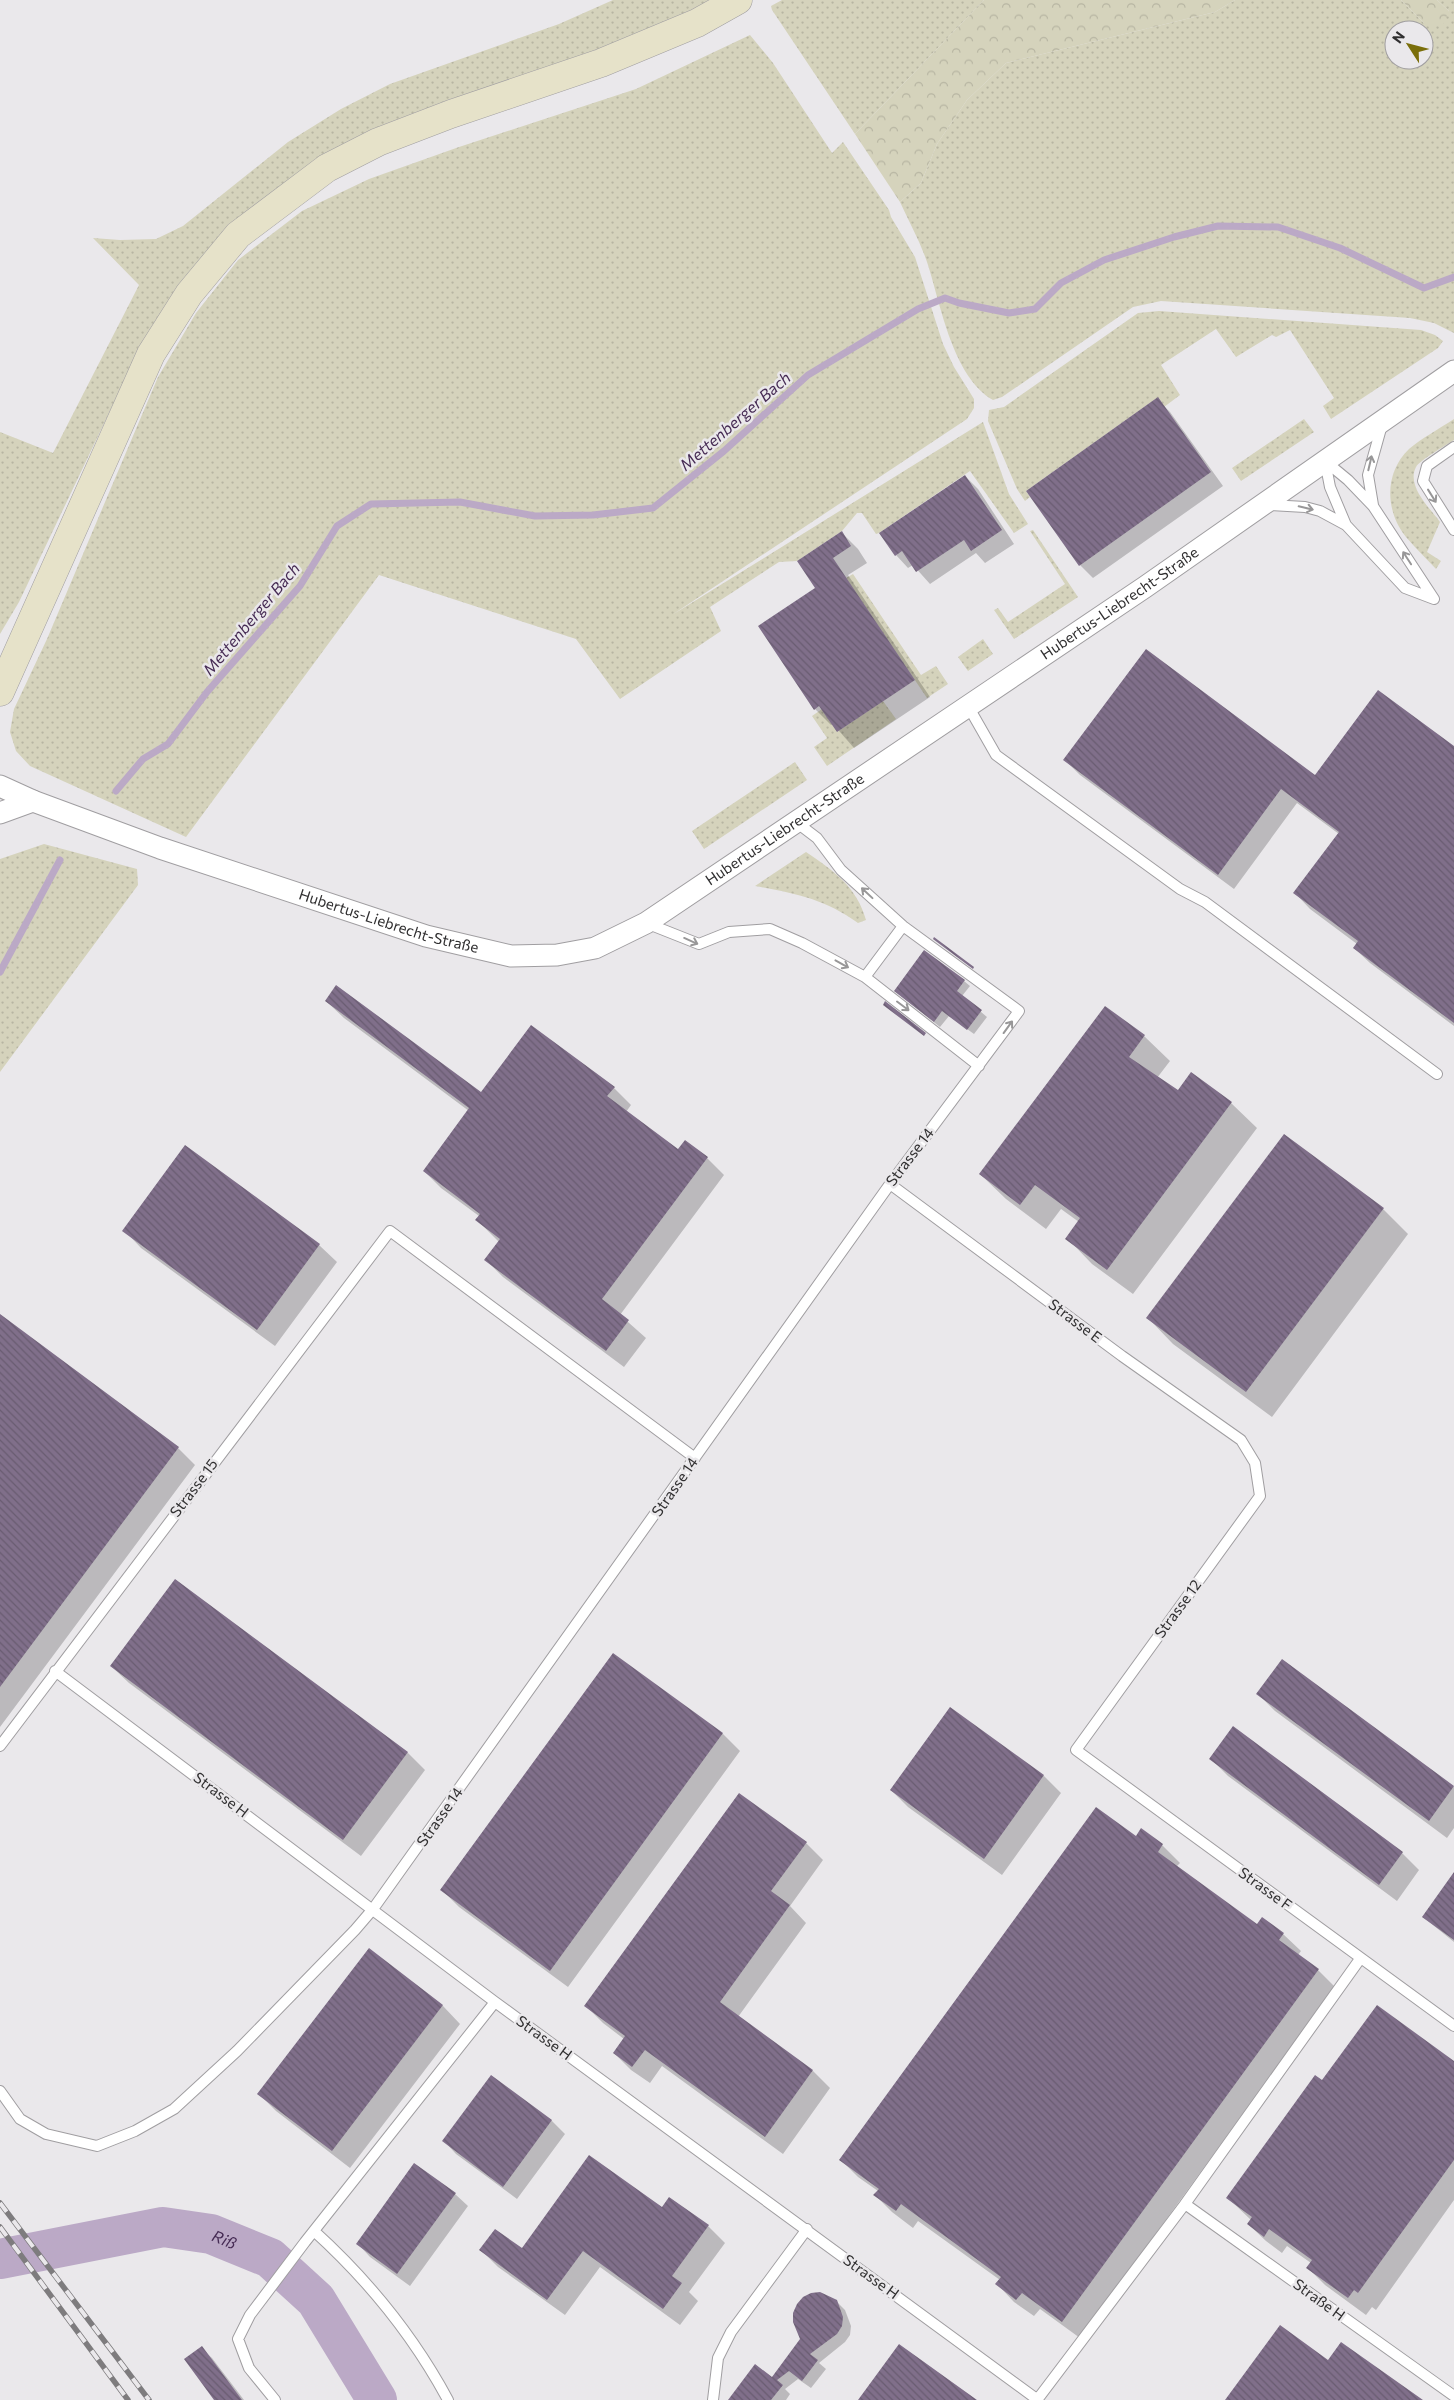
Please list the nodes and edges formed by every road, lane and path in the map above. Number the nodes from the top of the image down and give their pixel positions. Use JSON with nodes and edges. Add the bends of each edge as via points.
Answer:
{"nodes":[{"id":1,"x":738,"y":0,"type":"edge"},
{"id":2,"x":1454,"y":371,"type":"edge"},
{"id":3,"x":1383,"y":422,"type":"junction"},
{"id":4,"x":1454,"y":447,"type":"edge"},
{"id":5,"x":1325,"y":461,"type":"junction"},
{"id":6,"x":1263,"y":505,"type":"junction"},
{"id":7,"x":1373,"y":506,"type":"junction"},
{"id":8,"x":1346,"y":525,"type":"junction"},
{"id":9,"x":1454,"y":530,"type":"edge"},
{"id":10,"x":2,"y":685,"type":"edge"},
{"id":11,"x":968,"y":706,"type":"junction"},
{"id":12,"x":0,"y":786,"type":"edge"},
{"id":13,"x":33,"y":801,"type":"junction"},
{"id":14,"x":0,"y":813,"type":"edge"},
{"id":15,"x":795,"y":821,"type":"junction"},
{"id":16,"x":646,"y":923,"type":"junction"},
{"id":17,"x":903,"y":926,"type":"junction"},
{"id":18,"x":864,"y":977,"type":"junction"},
{"id":19,"x":979,"y":1066,"type":"junction"},
{"id":20,"x":1437,"y":1074,"type":"dead end"},
{"id":21,"x":890,"y":1184,"type":"junction"},
{"id":22,"x":695,"y":1458,"type":"junction"},
{"id":23,"x":1255,"y":1463,"type":"joint"},
{"id":24,"x":55,"y":1671,"type":"junction"},
{"id":25,"x":0,"y":1746,"type":"edge"},
{"id":26,"x":1076,"y":1750,"type":"joint"},
{"id":27,"x":373,"y":1910,"type":"junction"},
{"id":28,"x":1360,"y":1959,"type":"junction"},
{"id":29,"x":495,"y":2002,"type":"junction"},
{"id":30,"x":1454,"y":2026,"type":"edge"},
{"id":31,"x":0,"y":2090,"type":"edge"},
{"id":32,"x":1185,"y":2204,"type":"junction"},
{"id":33,"x":807,"y":2229,"type":"junction"},
{"id":34,"x":314,"y":2231,"type":"junction"},
{"id":35,"x":1454,"y":2396,"type":"edge"},
{"id":36,"x":275,"y":2400,"type":"edge"},
{"id":37,"x":448,"y":2400,"type":"edge"},
{"id":38,"x":713,"y":2400,"type":"edge"},
{"id":39,"x":1038,"y":2400,"type":"edge"}],
"edges":[{"from":1,"to":10,"type":"main road","via":[[697,23],[601,63],[378,142],[327,168],[238,235],[189,294],[151,354]]},
{"from":2,"to":3,"type":"street","name":"Hubertus-Liebrecht-Straße"},
{"from":3,"to":5,"type":"street","name":"Hubertus-Liebrecht-Straße"},
{"from":7,"to":3,"type":"lane","one_way":true,"via":[[1368,475]]},
{"from":4,"to":9,"type":"lane","one_way":true,"via":[[1427,466],[1423,481]]},
{"from":5,"to":6,"type":"street","name":"Hubertus-Liebrecht-Straße"},
{"from":5,"to":7,"type":"lane"},
{"from":5,"to":8,"type":"lane","via":[[1330,487]]},
{"from":6,"to":8,"type":"lane","one_way":true,"via":[[1305,507]]},
{"from":6,"to":11,"type":"street","name":"Hubertus-Liebrecht-Straße"},
{"from":8,"to":7,"type":"lane","one_way":true,"via":[[1405,588],[1434,599]]},
{"from":11,"to":15,"type":"street","name":"Hubertus-Liebrecht-Straße"},
{"from":11,"to":20,"type":"lane","via":[[996,755],[1180,889],[1204,902]]},
{"from":12,"to":13,"type":"street","name":"Hubertus-Liebrecht-Straße"},
{"from":13,"to":14,"type":"street"},
{"from":13,"to":16,"type":"street","name":"Hubertus-Liebrecht-Straße","via":[[160,848],[426,936],[511,956],[557,955],[595,948]]},
{"from":15,"to":16,"type":"street","name":"Hubertus-Liebrecht-Straße"},
{"from":17,"to":15,"type":"lane","one_way":true,"via":[[842,870],[817,838]]},
{"from":16,"to":18,"type":"lane","one_way":true,"via":[[699,944],[729,932],[770,929],[802,942]]},
{"from":17,"to":18,"type":"lane"},
{"from":19,"to":17,"type":"lane","name":"Strasse 14","one_way":true,"via":[[1019,1011]]},
{"from":18,"to":19,"type":"lane","one_way":true},
{"from":19,"to":21,"type":"lane","name":"Strasse 14"},
{"from":21,"to":22,"type":"lane","name":"Strasse 14"},
{"from":21,"to":23,"type":"lane","name":"Strasse E","via":[[1241,1440]]},
{"from":22,"to":24,"type":"lane","name":"Strasse 15","via":[[390,1232]]},
{"from":22,"to":27,"type":"lane","name":"Strasse 14"},
{"from":23,"to":26,"type":"lane","name":"Strasse 12","via":[[1260,1496]]},
{"from":24,"to":25,"type":"lane","name":"Strasse 15"},
{"from":24,"to":27,"type":"lane","name":"Strasse H"},
{"from":26,"to":28,"type":"lane","name":"Strasse F"},
{"from":27,"to":29,"type":"lane","name":"Strasse H"},
{"from":27,"to":31,"type":"lane","name":"Strasse 14","via":[[237,2051],[174,2109],[136,2131],[97,2146],[46,2134],[20,2119]]},
{"from":28,"to":30,"type":"lane","name":"Strasse F"},
{"from":28,"to":32,"type":"lane"},
{"from":29,"to":33,"type":"lane","name":"Strasse H"},
{"from":29,"to":34,"type":"lane"},
{"from":32,"to":35,"type":"lane","name":"Straße H"},
{"from":32,"to":39,"type":"lane"},
{"from":33,"to":38,"type":"lane","via":[[731,2332],[718,2358]]},
{"from":33,"to":39,"type":"lane","name":"Strasse H"},
{"from":34,"to":36,"type":"lane","via":[[250,2315],[238,2339],[249,2368]]},
{"from":34,"to":37,"type":"lane","via":[[386,2304],[432,2369]]}]}
